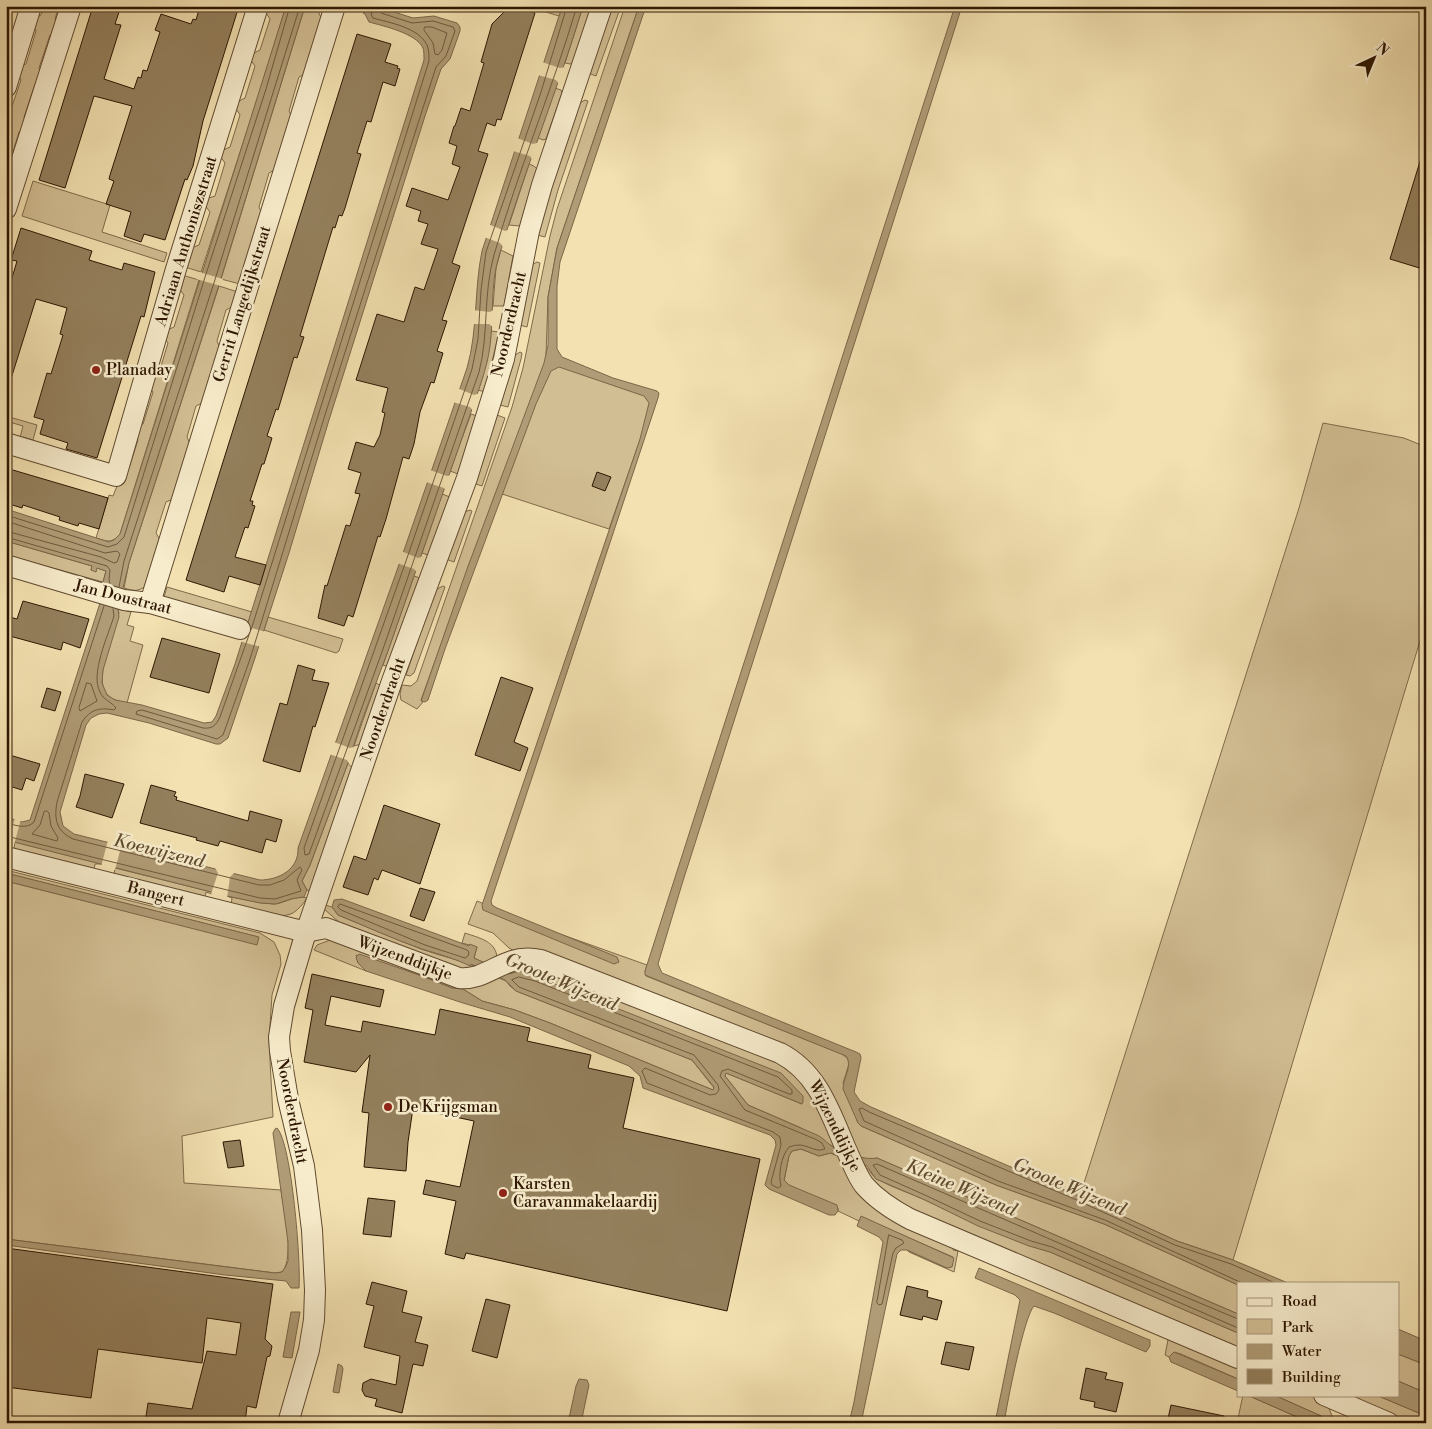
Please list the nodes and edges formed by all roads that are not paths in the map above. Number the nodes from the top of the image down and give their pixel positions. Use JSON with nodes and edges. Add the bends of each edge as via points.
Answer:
{"nodes":[{"id":1,"x":32,"y":6,"type":"edge"},
{"id":2,"x":71,"y":6,"type":"edge"},
{"id":3,"x":258,"y":6,"type":"edge"},
{"id":4,"x":335,"y":6,"type":"edge"},
{"id":5,"x":602,"y":6,"type":"edge"},
{"id":6,"x":6,"y":88,"type":"edge"},
{"id":7,"x":6,"y":209,"type":"edge"},
{"id":8,"x":6,"y":443,"type":"edge"},
{"id":9,"x":6,"y":565,"type":"edge"},
{"id":10,"x":150,"y":603,"type":"junction"},
{"id":11,"x":240,"y":629,"type":"dead end"},
{"id":12,"x":6,"y":856,"type":"edge"},
{"id":13,"x":306,"y":932,"type":"junction"},
{"id":14,"x":1237,"y":1358,"type":"edge"},
{"id":15,"x":1326,"y":1396,"type":"edge"},
{"id":16,"x":288,"y":1423,"type":"edge"},
{"id":17,"x":1389,"y":1423,"type":"edge"}],
"edges":[{"from":1,"to":6,"type":"street"},
{"from":2,"to":7,"type":"street"},
{"from":3,"to":8,"type":"street","name":"Adriaan Anthoniszstraat","via":[[116,476]]},
{"from":4,"to":10,"type":"street","name":"Gerrit Langedijkstraat"},
{"from":5,"to":13,"type":"street","name":"Noorderdracht","via":[[542,185],[529,231],[504,359],[467,478],[389,678]]},
{"from":9,"to":10,"type":"street","name":"Jan Doustraat","via":[[124,600]]},
{"from":10,"to":11,"type":"street","name":"Jan Doustraat"},
{"from":12,"to":13,"type":"street","name":"Bangert"},
{"from":13,"to":14,"type":"street","name":"Wijzenddijkje","via":[[326,928],[467,979],[520,959],[541,960],[790,1058],[814,1080],[863,1184],[881,1202],[910,1219]]},
{"from":13,"to":16,"type":"street","name":"Noorderdracht","via":[[284,1006],[280,1037],[288,1099],[304,1166],[312,1230],[314,1320],[310,1350]]},
{"from":15,"to":17,"type":"street"}]}
